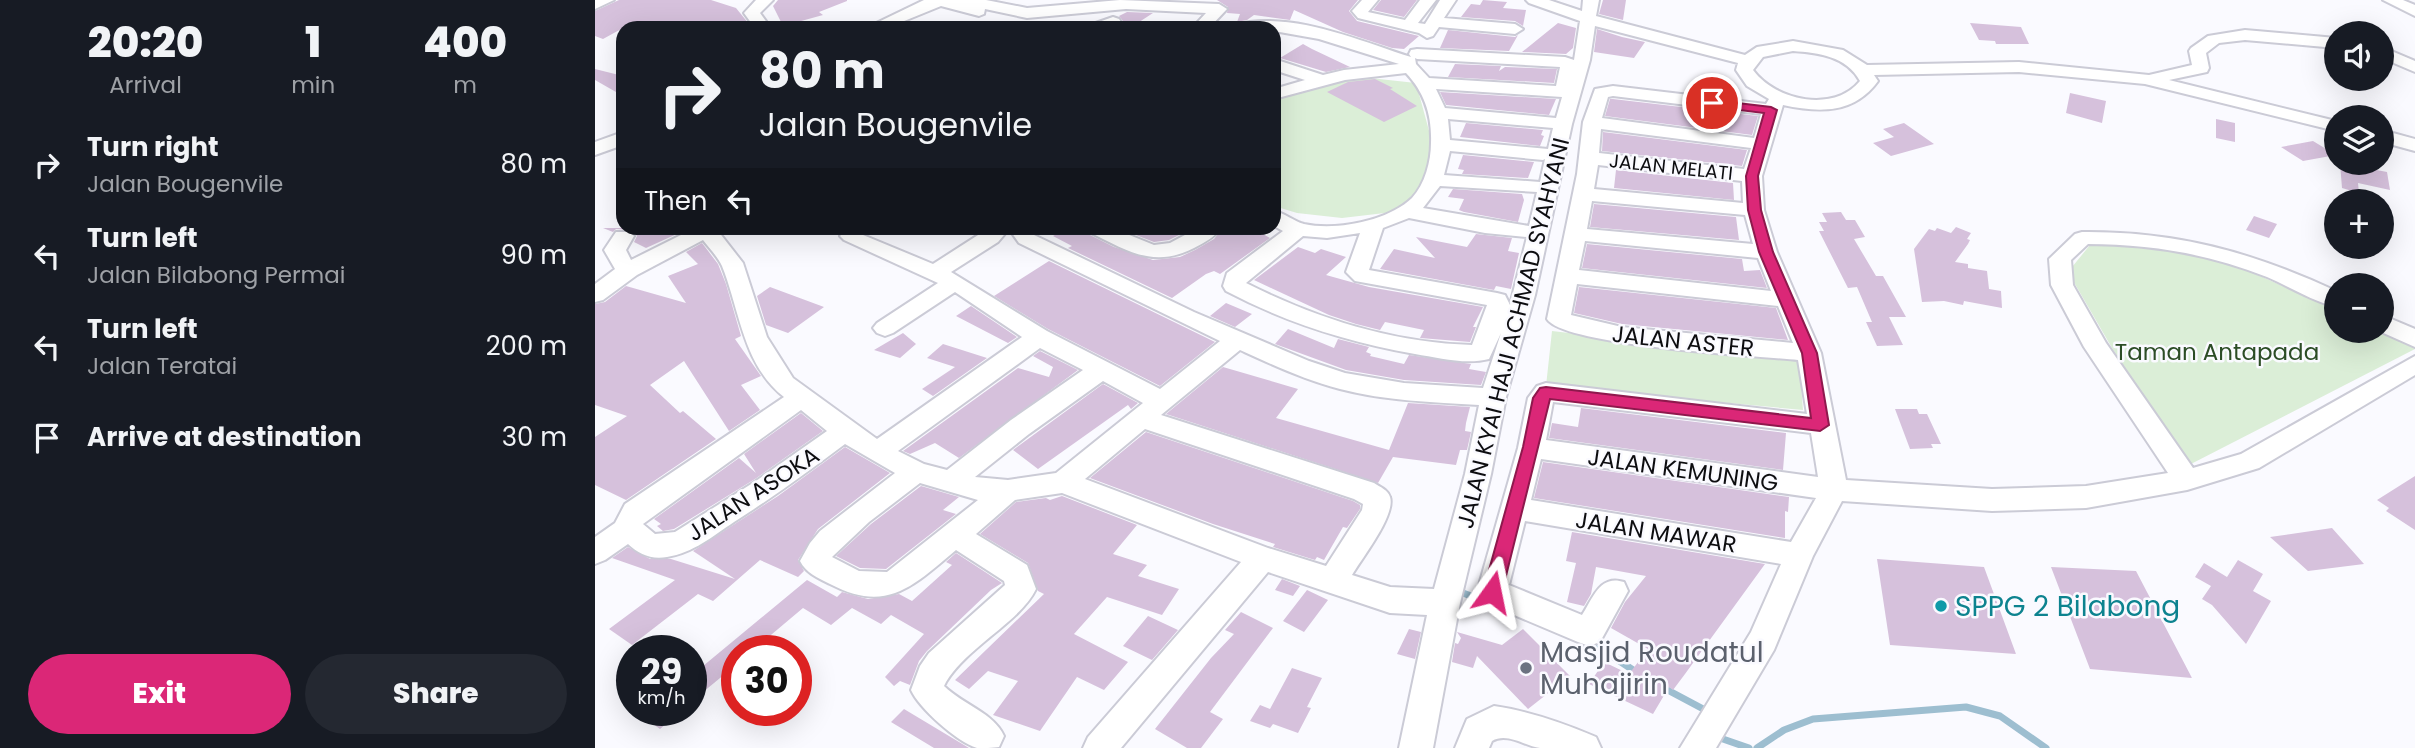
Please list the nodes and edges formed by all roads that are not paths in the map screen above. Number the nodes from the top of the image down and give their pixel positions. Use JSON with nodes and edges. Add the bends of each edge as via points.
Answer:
{"nodes":[{"id":1,"x":606,"y":0,"type":"edge"},
{"id":2,"x":765,"y":0,"type":"edge"},
{"id":3,"x":965,"y":0,"type":"edge"},
{"id":4,"x":1370,"y":0,"type":"edge"},
{"id":5,"x":1428,"y":0,"type":"edge"},
{"id":6,"x":1448,"y":0,"type":"edge"},
{"id":7,"x":1534,"y":0,"type":"edge"},
{"id":8,"x":2391,"y":0,"type":"edge"},
{"id":9,"x":1109,"y":2,"type":"edge"},
{"id":10,"x":595,"y":4,"type":"edge"},
{"id":11,"x":1079,"y":4,"type":"edge"},
{"id":12,"x":1223,"y":5,"type":"edge"},
{"id":13,"x":1590,"y":5,"type":"edge"},
{"id":14,"x":2415,"y":11,"type":"edge"},
{"id":15,"x":758,"y":21,"type":"edge"},
{"id":16,"x":888,"y":21,"type":"edge"},
{"id":17,"x":1016,"y":21,"type":"edge"},
{"id":18,"x":1208,"y":21,"type":"edge"},
{"id":19,"x":1408,"y":26,"type":"junction"},
{"id":20,"x":1431,"y":26,"type":"junction"},
{"id":21,"x":1281,"y":28,"type":"edge"},
{"id":22,"x":1515,"y":29,"type":"dead end"},
{"id":23,"x":1300,"y":31,"type":"junction"},
{"id":24,"x":2324,"y":42,"type":"edge"},
{"id":25,"x":1281,"y":47,"type":"edge"},
{"id":26,"x":2394,"y":57,"type":"edge"},
{"id":27,"x":1413,"y":61,"type":"junction"},
{"id":28,"x":1746,"y":61,"type":"junction"},
{"id":29,"x":1281,"y":66,"type":"edge"},
{"id":30,"x":2415,"y":67,"type":"edge"},
{"id":31,"x":2201,"y":68,"type":"junction"},
{"id":32,"x":1865,"y":70,"type":"junction"},
{"id":33,"x":2145,"y":79,"type":"junction"},
{"id":34,"x":1320,"y":80,"type":"junction"},
{"id":35,"x":1426,"y":83,"type":"junction"},
{"id":36,"x":1281,"y":92,"type":"edge"},
{"id":37,"x":1563,"y":92,"type":"junction"},
{"id":38,"x":2240,"y":102,"type":"junction"},
{"id":39,"x":1774,"y":104,"type":"junction"},
{"id":40,"x":1438,"y":113,"type":"junction"},
{"id":41,"x":1553,"y":122,"type":"junction"},
{"id":42,"x":1592,"y":122,"type":"junction"},
{"id":43,"x":2324,"y":123,"type":"edge"},
{"id":44,"x":2394,"y":139,"type":"edge"},
{"id":45,"x":616,"y":141,"type":"edge"},
{"id":46,"x":1760,"y":144,"type":"junction"},
{"id":47,"x":1440,"y":145,"type":"junction"},
{"id":48,"x":2415,"y":145,"type":"edge"},
{"id":49,"x":595,"y":149,"type":"edge"},
{"id":50,"x":1543,"y":154,"type":"junction"},
{"id":51,"x":1589,"y":158,"type":"junction"},
{"id":52,"x":1752,"y":176,"type":"junction"},
{"id":53,"x":1433,"y":180,"type":"junction"},
{"id":54,"x":1535,"y":187,"type":"junction"},
{"id":55,"x":1582,"y":194,"type":"junction"},
{"id":56,"x":1754,"y":210,"type":"junction"},
{"id":57,"x":1406,"y":211,"type":"junction"},
{"id":58,"x":1281,"y":220,"type":"edge"},
{"id":59,"x":1375,"y":223,"type":"junction"},
{"id":60,"x":1299,"y":229,"type":"junction"},
{"id":61,"x":1574,"y":234,"type":"junction"},
{"id":62,"x":694,"y":235,"type":"edge"},
{"id":63,"x":712,"y":235,"type":"edge"},
{"id":64,"x":994,"y":235,"type":"edge"},
{"id":65,"x":1023,"y":235,"type":"edge"},
{"id":66,"x":1111,"y":235,"type":"edge"},
{"id":67,"x":1201,"y":235,"type":"edge"},
{"id":68,"x":623,"y":236,"type":"dead end"},
{"id":69,"x":851,"y":236,"type":"dead end"},
{"id":70,"x":1766,"y":252,"type":"junction"},
{"id":71,"x":629,"y":270,"type":"junction"},
{"id":72,"x":1569,"y":276,"type":"junction"},
{"id":73,"x":945,"y":277,"type":"junction"},
{"id":74,"x":2324,"y":294,"type":"edge"},
{"id":75,"x":595,"y":295,"type":"edge"},
{"id":76,"x":1788,"y":300,"type":"junction"},
{"id":77,"x":885,"y":328,"type":"dead end"},
{"id":78,"x":2394,"y":329,"type":"edge"},
{"id":79,"x":1039,"y":337,"type":"junction"},
{"id":80,"x":2415,"y":339,"type":"edge"},
{"id":81,"x":1237,"y":340,"type":"junction"},
{"id":82,"x":1809,"y":353,"type":"junction"},
{"id":83,"x":2415,"y":365,"type":"edge"},
{"id":84,"x":1101,"y":370,"type":"junction"},
{"id":85,"x":1493,"y":397,"type":"junction"},
{"id":86,"x":800,"y":398,"type":"junction"},
{"id":87,"x":1153,"y":410,"type":"junction"},
{"id":88,"x":1820,"y":425,"type":"junction"},
{"id":89,"x":845,"y":431,"type":"junction"},
{"id":90,"x":1531,"y":447,"type":"junction"},
{"id":91,"x":877,"y":452,"type":"junction"},
{"id":92,"x":916,"y":472,"type":"junction"},
{"id":93,"x":2187,"y":480,"type":"junction"},
{"id":94,"x":1063,"y":482,"type":"junction"},
{"id":95,"x":949,"y":483,"type":"junction"},
{"id":96,"x":1834,"y":490,"type":"junction"},
{"id":97,"x":1008,"y":491,"type":"junction"},
{"id":98,"x":1513,"y":509,"type":"junction"},
{"id":99,"x":629,"y":524,"type":"junction"},
{"id":100,"x":955,"y":536,"type":"junction"},
{"id":101,"x":595,"y":552,"type":"edge"},
{"id":102,"x":1799,"y":555,"type":"junction"},
{"id":103,"x":1262,"y":558,"type":"junction"},
{"id":104,"x":1333,"y":580,"type":"junction"},
{"id":105,"x":1613,"y":591,"type":"dead end"},
{"id":106,"x":1445,"y":603,"type":"junction"},
{"id":107,"x":987,"y":736,"type":"dead end"},
{"id":108,"x":1100,"y":748,"type":"edge"},
{"id":109,"x":1416,"y":748,"type":"edge"},
{"id":110,"x":1472,"y":748,"type":"edge"},
{"id":111,"x":1584,"y":748,"type":"edge"},
{"id":112,"x":1697,"y":748,"type":"edge"}],
"edges":[{"from":1,"to":10,"type":"street"},
{"from":2,"to":15,"type":"street","via":[[752,13]]},
{"from":3,"to":11,"type":"street","via":[[1027,13]]},
{"from":4,"to":19,"type":"street","via":[[1360,13]]},
{"from":5,"to":19,"type":"street"},
{"from":6,"to":20,"type":"street"},
{"from":7,"to":13,"type":"street"},
{"from":8,"to":14,"type":"street"},
{"from":9,"to":11,"type":"street"},
{"from":9,"to":12,"type":"street"},
{"from":12,"to":18,"type":"street"},
{"from":13,"to":28,"type":"street"},
{"from":13,"to":85,"type":"street","name":"JALAN KYAI HAJI ACHMAD SYAHYANI","via":[[1583,60],[1563,124],[1524,295]]},
{"from":16,"to":17,"type":"street","via":[[941,1]]},
{"from":19,"to":20,"type":"street"},
{"from":20,"to":22,"type":"street"},
{"from":20,"to":27,"type":"street"},
{"from":21,"to":23,"type":"street"},
{"from":23,"to":25,"type":"street"},
{"from":23,"to":27,"type":"street"},
{"from":24,"to":31,"type":"street","via":[[2245,35],[2214,39],[2197,51]]},
{"from":26,"to":30,"type":"street"},
{"from":27,"to":34,"type":"street"},
{"from":27,"to":35,"type":"street"},
{"from":27,"to":37,"type":"street","via":[[1565,62],[1569,65]]},
{"from":28,"to":32,"type":"street","via":[[1765,50],[1793,46],[1835,52]]},
{"from":28,"to":39,"type":"street","via":[[1748,80]]},
{"from":29,"to":34,"type":"street"},
{"from":31,"to":33,"type":"street"},
{"from":31,"to":38,"type":"street"},
{"from":32,"to":33,"type":"street","via":[[2019,67]]},
{"from":32,"to":39,"type":"street","via":[[1869,82],[1864,92],[1849,100]]},
{"from":33,"to":38,"type":"street"},
{"from":34,"to":36,"type":"street"},
{"from":35,"to":37,"type":"street"},
{"from":35,"to":40,"type":"street"},
{"from":37,"to":41,"type":"street"},
{"from":38,"to":43,"type":"street"},
{"from":39,"to":42,"type":"street","via":[[1604,91]]},
{"from":39,"to":46,"type":"street"},
{"from":40,"to":41,"type":"street"},
{"from":40,"to":47,"type":"street"},
{"from":41,"to":50,"type":"street"},
{"from":42,"to":46,"type":"street"},
{"from":42,"to":51,"type":"street"},
{"from":44,"to":48,"type":"street"},
{"from":45,"to":49,"type":"street"},
{"from":46,"to":52,"type":"street"},
{"from":47,"to":50,"type":"street"},
{"from":47,"to":53,"type":"street"},
{"from":50,"to":54,"type":"street"},
{"from":51,"to":52,"type":"street","name":"JALAN MELATI"},
{"from":51,"to":55,"type":"street"},
{"from":52,"to":56,"type":"street"},
{"from":53,"to":54,"type":"street"},
{"from":53,"to":57,"type":"street","via":[[1420,201]]},
{"from":54,"to":57,"type":"street","via":[[1522,240],[1485,227]]},
{"from":55,"to":56,"type":"street"},
{"from":55,"to":61,"type":"street"},
{"from":56,"to":70,"type":"street"},
{"from":57,"to":59,"type":"street"},
{"from":58,"to":60,"type":"street"},
{"from":59,"to":60,"type":"street"},
{"from":59,"to":60,"type":"street","via":[[1358,263],[1357,272],[1363,276],[1497,300],[1499,308],[1481,353],[1408,345],[1316,325],[1234,286],[1235,278]]},
{"from":61,"to":70,"type":"street"},
{"from":61,"to":72,"type":"street"},
{"from":62,"to":71,"type":"street"},
{"from":63,"to":86,"type":"street","via":[[732,263],[766,359]]},
{"from":64,"to":73,"type":"street"},
{"from":65,"to":81,"type":"street"},
{"from":66,"to":67,"type":"street","via":[[1165,254]]},
{"from":68,"to":71,"type":"street","via":[[615,250]]},
{"from":69,"to":73,"type":"street"},
{"from":70,"to":76,"type":"street"},
{"from":71,"to":75,"type":"street"},
{"from":72,"to":76,"type":"street"},
{"from":72,"to":82,"type":"street","name":"JALAN ASTER","via":[[1559,319],[1575,327]]},
{"from":73,"to":77,"type":"street"},
{"from":73,"to":79,"type":"street"},
{"from":74,"to":93,"type":"street","via":[[2275,271],[2207,249],[2127,236],[2082,238],[2060,259],[2062,285],[2096,347]]},
{"from":76,"to":82,"type":"street"},
{"from":78,"to":80,"type":"street"},
{"from":79,"to":84,"type":"street"},
{"from":79,"to":91,"type":"street"},
{"from":81,"to":85,"type":"street","via":[[1343,381],[1404,392]]},
{"from":81,"to":87,"type":"street"},
{"from":82,"to":88,"type":"street"},
{"from":83,"to":93,"type":"street","name":"JALAN KEMUNING","via":[[2250,461]]},
{"from":84,"to":87,"type":"street"},
{"from":84,"to":95,"type":"street"},
{"from":85,"to":106,"type":"street","name":"JALAN KYAI HAJI ACHMAD SYAHYANI"},
{"from":86,"to":89,"type":"street"},
{"from":86,"to":99,"type":"street","via":[[644,505]]},
{"from":87,"to":94,"type":"street"},
{"from":87,"to":104,"type":"street","via":[[1377,499],[1375,512]]},
{"from":88,"to":90,"type":"street","via":[[1546,392]]},
{"from":88,"to":96,"type":"street"},
{"from":89,"to":91,"type":"street"},
{"from":89,"to":99,"type":"street","name":"JALAN ASOKA","via":[[683,541],[648,545]]},
{"from":90,"to":96,"type":"street","name":"JALAN KEMUNING"},
{"from":90,"to":98,"type":"street"},
{"from":91,"to":92,"type":"street"},
{"from":92,"to":95,"type":"street"},
{"from":92,"to":100,"type":"street","via":[[840,530],[817,552],[815,561],[867,587],[886,587]]},
{"from":93,"to":96,"type":"street","name":"JALAN KEMUNING","via":[[2086,498],[1992,500]]},
{"from":94,"to":97,"type":"street"},
{"from":94,"to":103,"type":"street"},
{"from":95,"to":97,"type":"street"},
{"from":96,"to":102,"type":"street"},
{"from":97,"to":100,"type":"street"},
{"from":98,"to":102,"type":"street","name":"JALAN MAWAR"},
{"from":98,"to":105,"type":"street","via":[[1492,592],[1589,632]]},
{"from":99,"to":101,"type":"street"},
{"from":100,"to":107,"type":"street","via":[[1021,580],[1021,589],[943,660],[928,682],[927,690],[934,699]]},
{"from":102,"to":112,"type":"street","via":[[1763,640]]},
{"from":103,"to":104,"type":"street"},
{"from":103,"to":108,"type":"street"},
{"from":104,"to":106,"type":"street","via":[[1390,600]]},
{"from":106,"to":109,"type":"street","name":"JALAN KYAI HAJI ACHMAD SYAHYANI"},
{"from":110,"to":111,"type":"street","via":[[1479,730],[1495,722],[1519,724]]}]}
